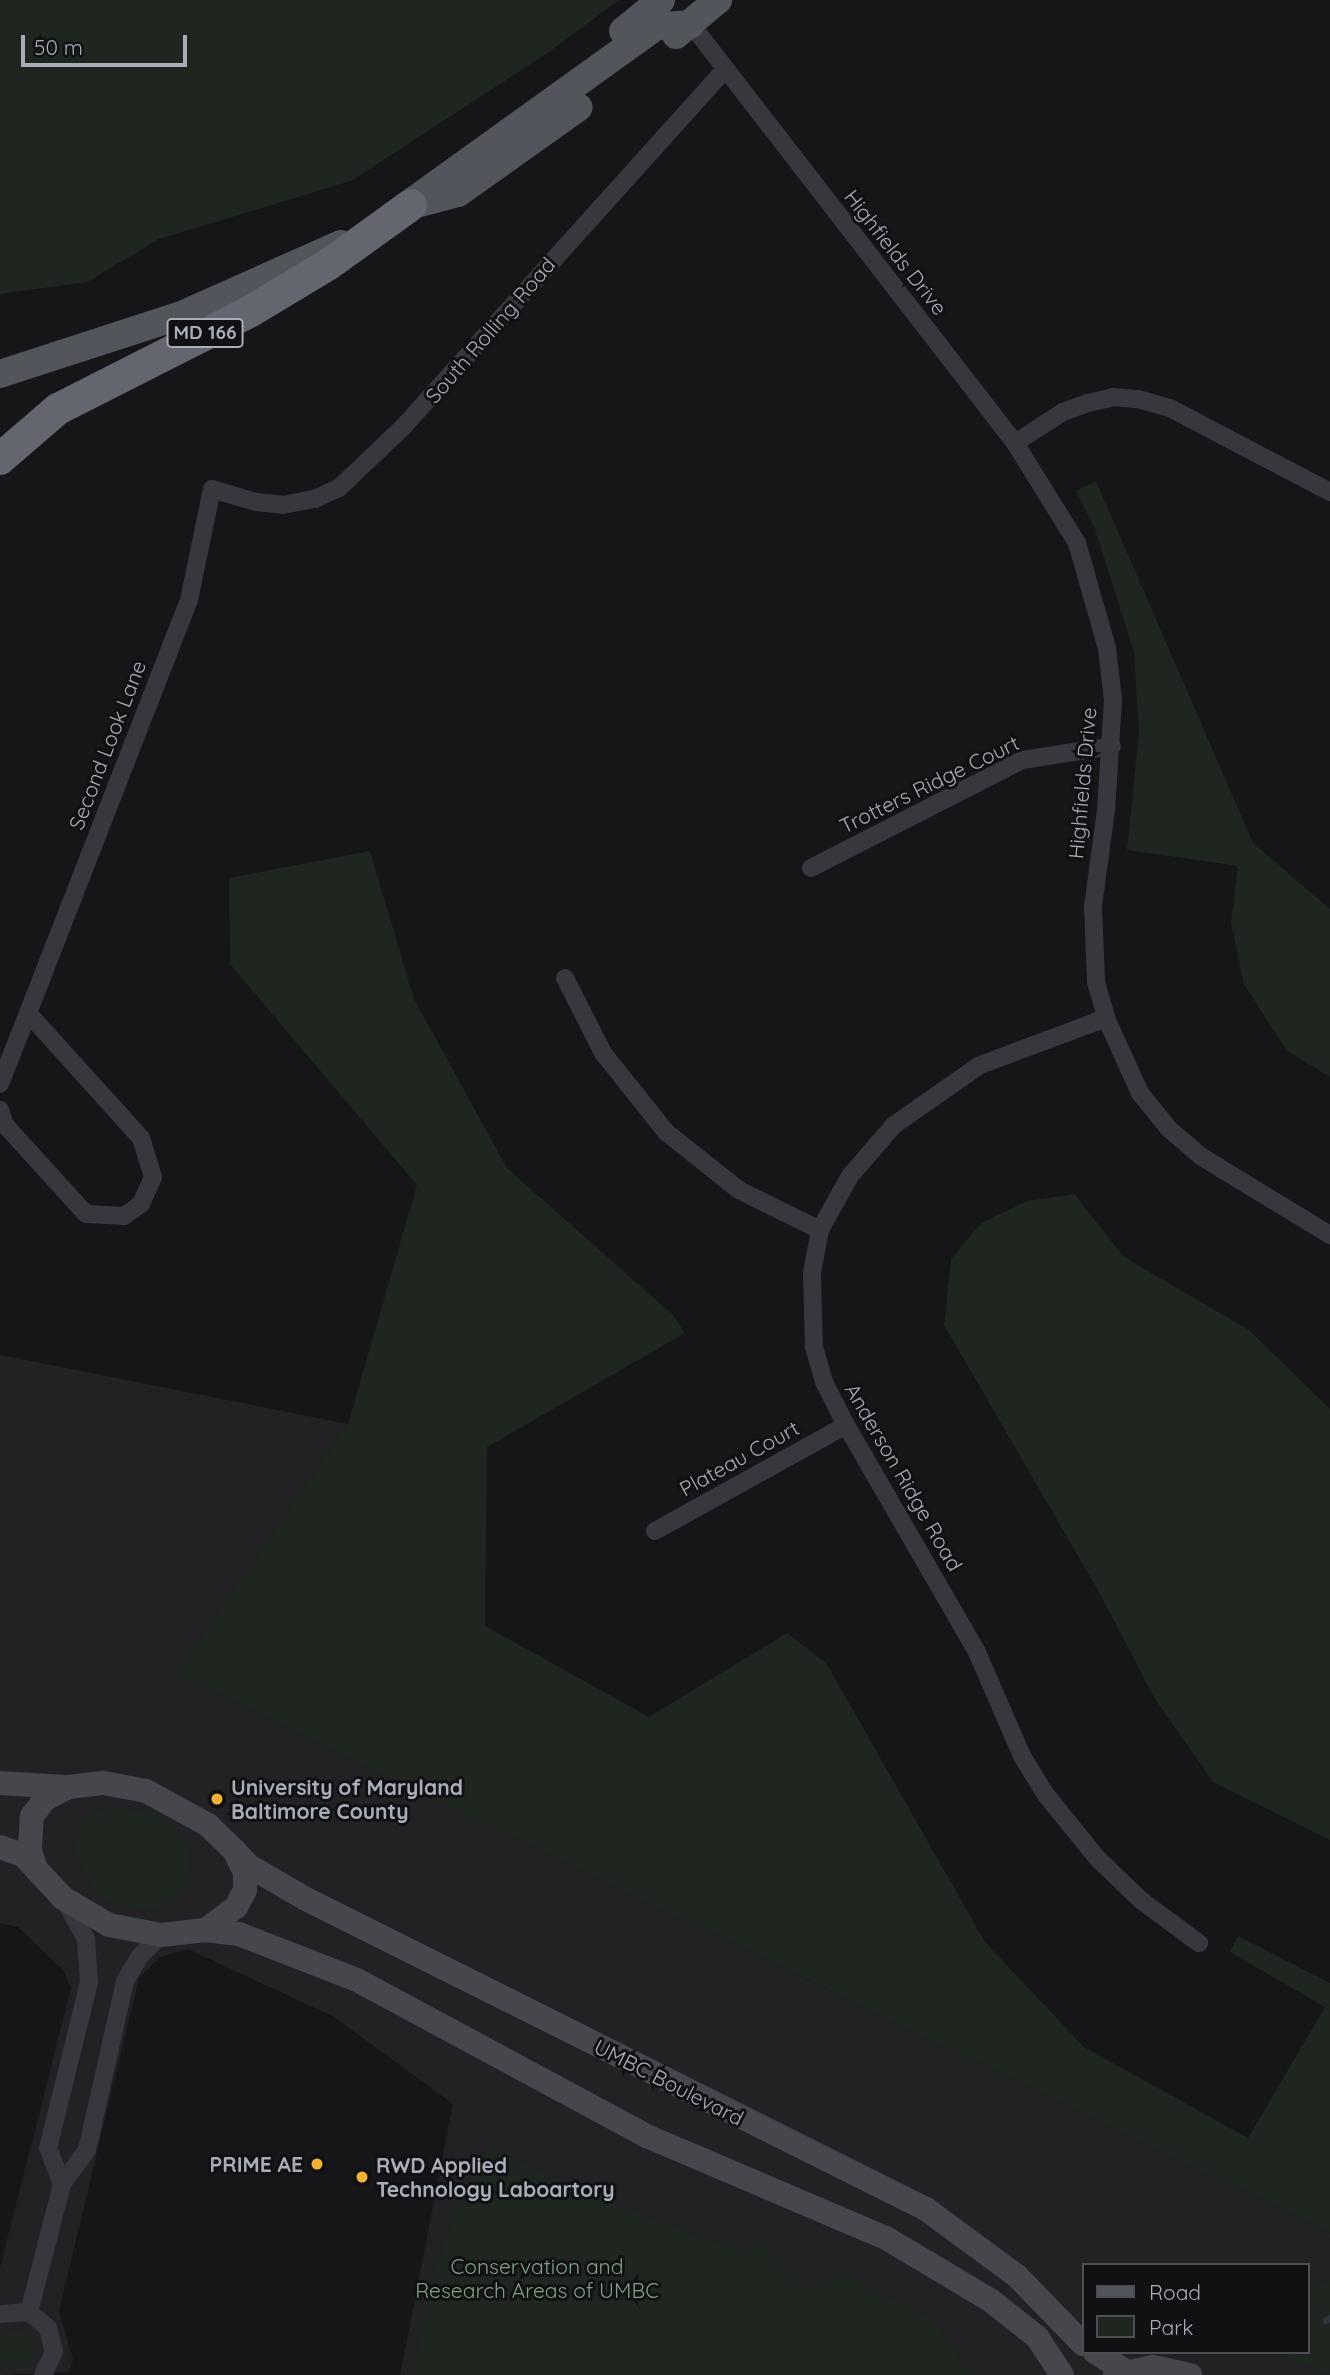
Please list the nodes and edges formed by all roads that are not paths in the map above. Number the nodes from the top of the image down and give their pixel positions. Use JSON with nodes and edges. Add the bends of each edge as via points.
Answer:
{"nodes":[{"id":1,"x":661,"y":0,"type":"edge"},
{"id":2,"x":718,"y":0,"type":"edge"},
{"id":3,"x":695,"y":12,"type":"edge"},
{"id":4,"x":725,"y":69,"type":"junction"},
{"id":5,"x":411,"y":205,"type":"junction"},
{"id":6,"x":0,"y":374,"type":"edge"},
{"id":7,"x":1015,"y":443,"type":"junction"},
{"id":8,"x":0,"y":459,"type":"edge"},
{"id":9,"x":212,"y":489,"type":"joint"},
{"id":10,"x":1330,"y":492,"type":"edge"},
{"id":11,"x":1112,"y":746,"type":"junction"},
{"id":12,"x":811,"y":868,"type":"dead end"},
{"id":13,"x":565,"y":978,"type":"dead end"},
{"id":14,"x":28,"y":1013,"type":"junction"},
{"id":15,"x":1105,"y":1018,"type":"junction"},
{"id":16,"x":0,"y":1084,"type":"edge"},
{"id":17,"x":0,"y":1110,"type":"edge"},
{"id":18,"x":820,"y":1230,"type":"junction"},
{"id":19,"x":1330,"y":1235,"type":"edge"},
{"id":20,"x":846,"y":1425,"type":"junction"},
{"id":21,"x":655,"y":1531,"type":"dead end"},
{"id":22,"x":0,"y":1783,"type":"edge"},
{"id":23,"x":69,"y":1787,"type":"junction"},
{"id":24,"x":0,"y":1847,"type":"edge"},
{"id":25,"x":234,"y":1850,"type":"junction"},
{"id":26,"x":36,"y":1869,"type":"junction"},
{"id":27,"x":63,"y":1898,"type":"junction"},
{"id":28,"x":205,"y":1930,"type":"junction"},
{"id":29,"x":161,"y":1936,"type":"junction"},
{"id":30,"x":1199,"y":1943,"type":"dead end"},
{"id":31,"x":62,"y":2184,"type":"junction"},
{"id":32,"x":29,"y":2312,"type":"junction"},
{"id":33,"x":0,"y":2314,"type":"edge"},
{"id":34,"x":1082,"y":2342,"type":"edge"},
{"id":35,"x":1097,"y":2354,"type":"edge"},
{"id":36,"x":1120,"y":2373,"type":"edge"},
{"id":37,"x":43,"y":2375,"type":"edge"},
{"id":38,"x":1062,"y":2375,"type":"edge"},
{"id":39,"x":1190,"y":2375,"type":"edge"}],
"edges":[{"from":1,"to":5,"type":"main road","number":"MD 166","via":[[544,97],[429,180]]},
{"from":2,"to":3,"type":"main road","number":"MD 166"},
{"from":3,"to":4,"type":"street","name":"Highfields Drive"},
{"from":3,"to":5,"type":"main road","number":"MD 166","via":[[458,193]]},
{"from":4,"to":7,"type":"street","name":"Highfields Drive"},
{"from":4,"to":9,"type":"street","name":"South Rolling Road","via":[[404,426],[338,488],[315,499],[283,505]]},
{"from":5,"to":6,"type":"main road","number":"MD 166","via":[[344,242],[179,316]]},
{"from":5,"to":8,"type":"highway","number":"MD 166","via":[[329,264],[251,311],[58,409]]},
{"from":7,"to":10,"type":"street","via":[[1063,412],[1088,403],[1113,397],[1138,399],[1170,408]]},
{"from":7,"to":11,"type":"street","name":"Highfields Drive","via":[[1077,544],[1095,597],[1107,648]]},
{"from":9,"to":14,"type":"street","name":"Second Look Lane","via":[[189,600]]},
{"from":11,"to":12,"type":"street","name":"Trotters Ridge Court","via":[[1022,760]]},
{"from":11,"to":15,"type":"street","name":"Highfields Drive","via":[[1092,944]]},
{"from":13,"to":18,"type":"street","via":[[603,1053],[666,1132],[739,1190]]},
{"from":14,"to":16,"type":"street","name":"Second Look Lane"},
{"from":14,"to":17,"type":"street","via":[[141,1138],[153,1177],[141,1203],[124,1216],[86,1214],[5,1125]]},
{"from":15,"to":18,"type":"street","name":"Anderson Ridge Road","via":[[980,1065],[931,1097],[894,1125],[850,1176]]},
{"from":15,"to":19,"type":"street","name":"Highfields Drive","via":[[1140,1093],[1169,1129],[1243,1185]]},
{"from":18,"to":20,"type":"street","name":"Anderson Ridge Road","via":[[811,1298],[814,1347],[824,1382]]},
{"from":20,"to":21,"type":"street","name":"Plateau Court"},
{"from":20,"to":30,"type":"street","name":"Anderson Ridge Road","via":[[976,1650],[1022,1755],[1046,1795],[1098,1859],[1142,1901]]},
{"from":22,"to":23,"type":"street"},
{"from":23,"to":25,"type":"street","via":[[104,1783],[146,1791],[208,1825]]},
{"from":23,"to":26,"type":"street","via":[[45,1799],[32,1816],[30,1850]]},
{"from":24,"to":26,"type":"street","via":[[23,1855]]},
{"from":25,"to":28,"type":"street","via":[[245,1873],[245,1890],[236,1907]]},
{"from":25,"to":34,"type":"street","name":"UMBC Boulevard","via":[[249,1866],[306,1899],[926,2209],[1017,2276]]},
{"from":26,"to":27,"type":"street"},
{"from":27,"to":29,"type":"street","via":[[109,1925]]},
{"from":27,"to":31,"type":"street","via":[[86,1939],[89,1982],[48,2148]]},
{"from":28,"to":29,"type":"street"},
{"from":28,"to":38,"type":"street","via":[[239,1934],[357,1980],[649,2137],[886,2238],[1028,2329],[1053,2355]]},
{"from":29,"to":31,"type":"street","via":[[140,1956],[125,1981],[87,2150]]},
{"from":31,"to":32,"type":"street"},
{"from":32,"to":33,"type":"street"},
{"from":32,"to":37,"type":"street","via":[[40,2318],[53,2339],[54,2352]]},
{"from":35,"to":36,"type":"street"},
{"from":36,"to":39,"type":"street","via":[[1153,2367]]}]}
